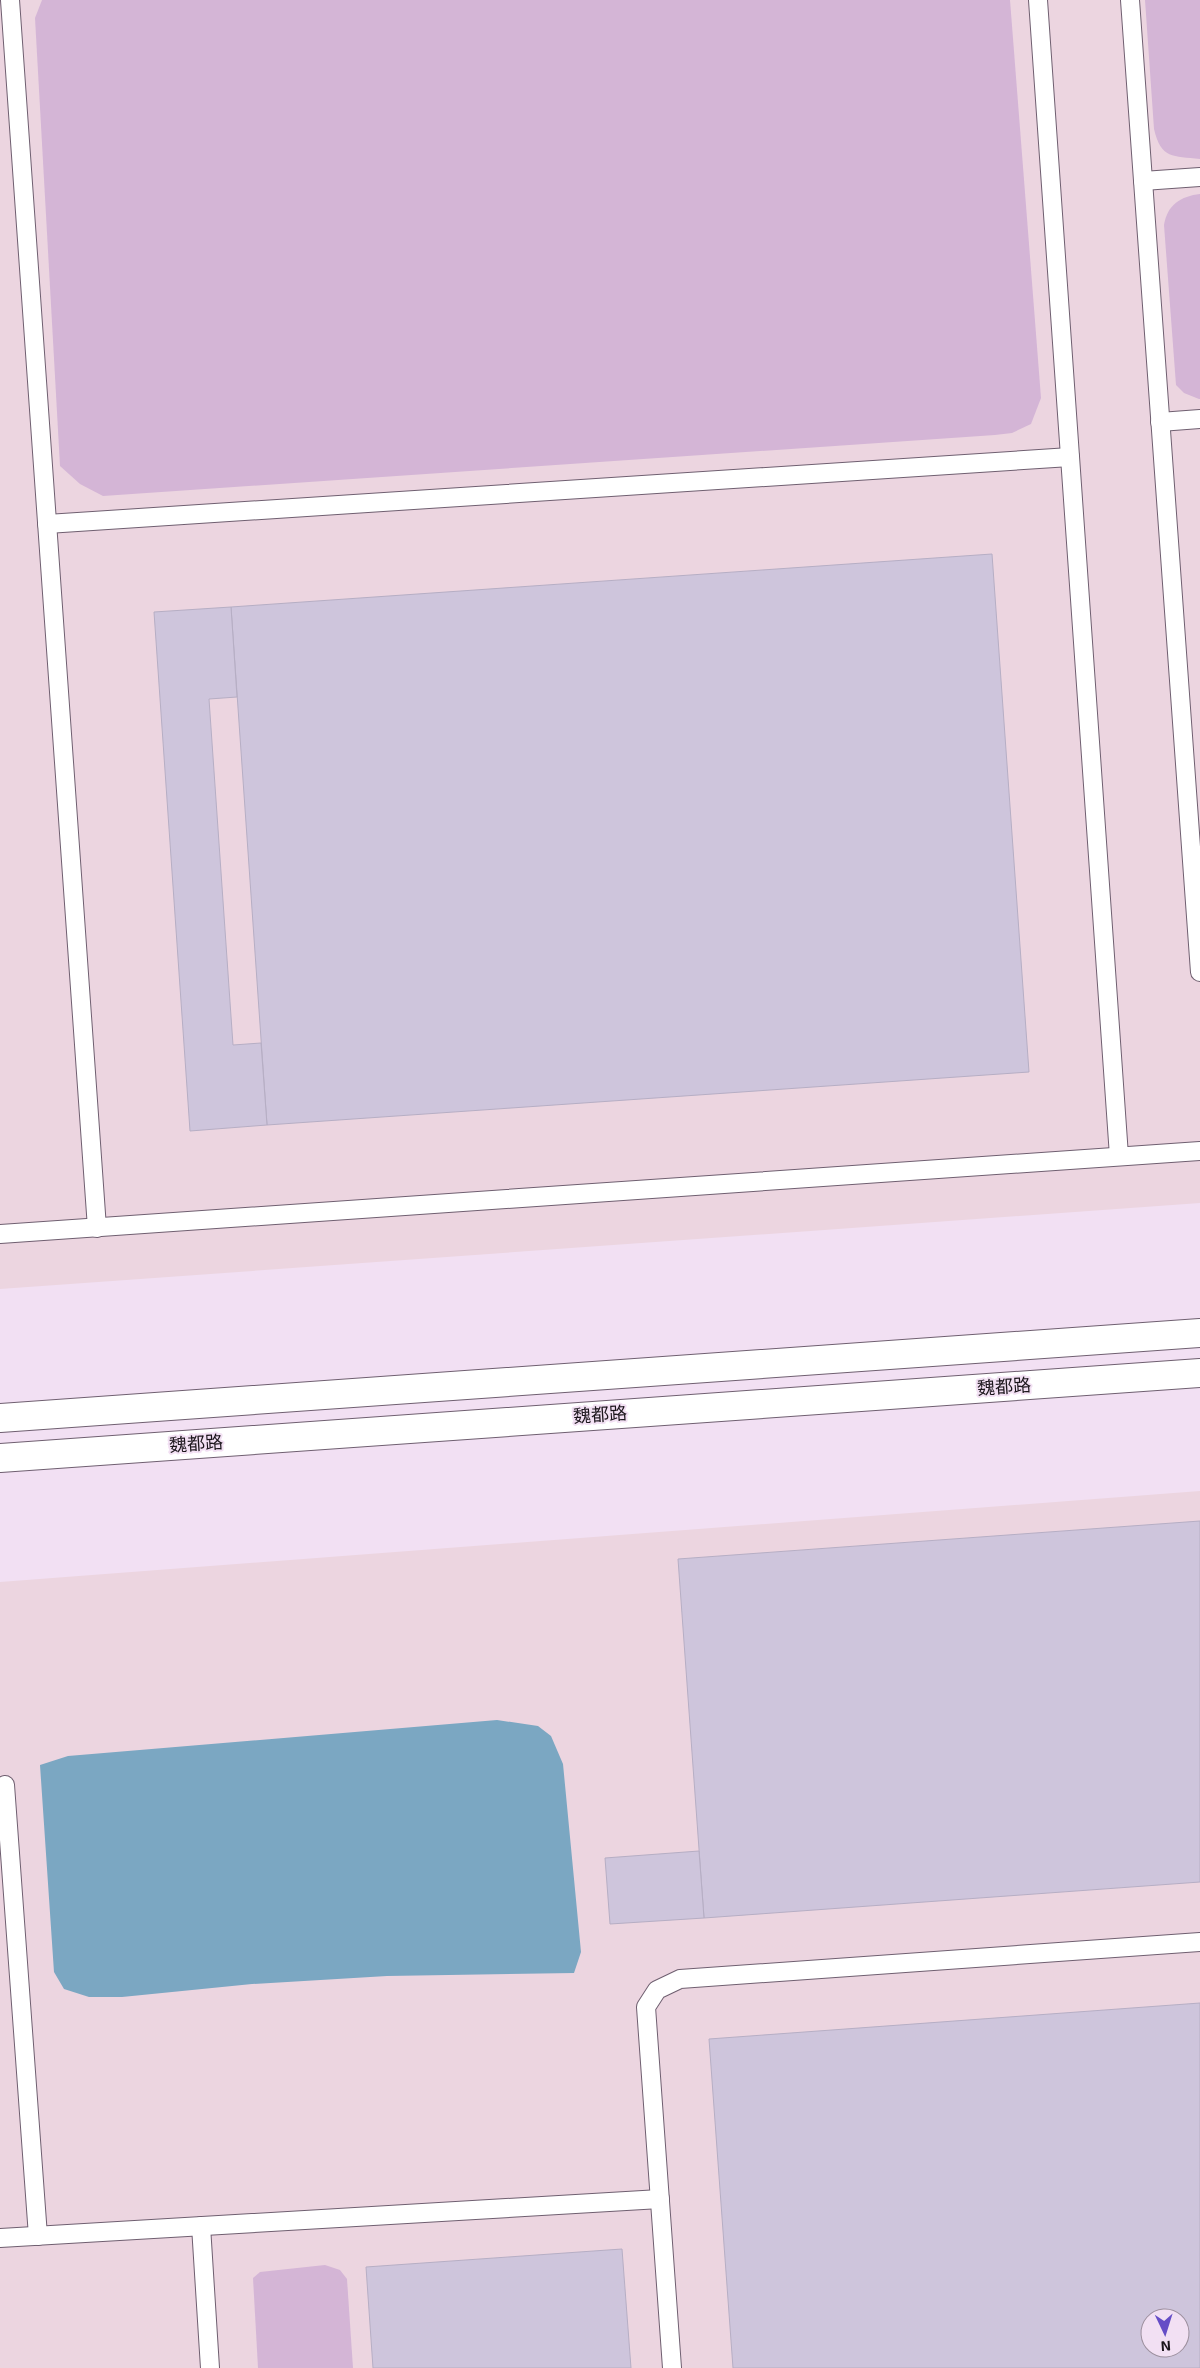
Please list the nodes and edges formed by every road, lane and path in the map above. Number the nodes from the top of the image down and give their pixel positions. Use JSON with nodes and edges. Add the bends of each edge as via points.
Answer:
{"nodes":[{"id":1,"x":10,"y":0,"type":"edge"},
{"id":2,"x":1038,"y":0,"type":"edge"},
{"id":3,"x":1130,"y":0,"type":"edge"},
{"id":4,"x":1200,"y":177,"type":"edge"},
{"id":5,"x":1143,"y":181,"type":"junction"},
{"id":6,"x":1200,"y":419,"type":"edge"},
{"id":7,"x":1160,"y":422,"type":"junction"},
{"id":8,"x":1070,"y":456,"type":"junction"},
{"id":9,"x":47,"y":524,"type":"junction"},
{"id":10,"x":1192,"y":754,"type":"edge"},
{"id":11,"x":1200,"y":972,"type":"edge"},
{"id":12,"x":1200,"y":1150,"type":"edge"},
{"id":13,"x":1119,"y":1156,"type":"junction"},
{"id":14,"x":97,"y":1228,"type":"junction"},
{"id":15,"x":0,"y":1234,"type":"edge"},
{"id":16,"x":1200,"y":1333,"type":"edge"},
{"id":17,"x":1200,"y":1373,"type":"edge"},
{"id":18,"x":0,"y":1418,"type":"edge"},
{"id":19,"x":0,"y":1458,"type":"edge"},
{"id":20,"x":5,"y":1785,"type":"dead end"},
{"id":21,"x":1200,"y":1942,"type":"edge"},
{"id":22,"x":660,"y":2199,"type":"junction"},
{"id":23,"x":201,"y":2226,"type":"junction"},
{"id":24,"x":38,"y":2236,"type":"junction"},
{"id":25,"x":0,"y":2238,"type":"edge"},
{"id":26,"x":210,"y":2368,"type":"edge"},
{"id":27,"x":672,"y":2368,"type":"edge"}],
"edges":[{"from":1,"to":9,"type":"lane"},
{"from":2,"to":8,"type":"lane"},
{"from":3,"to":5,"type":"lane"},
{"from":4,"to":5,"type":"lane"},
{"from":5,"to":7,"type":"lane"},
{"from":6,"to":7,"type":"lane"},
{"from":7,"to":10,"type":"lane"},
{"from":8,"to":9,"type":"lane"},
{"from":8,"to":13,"type":"lane"},
{"from":9,"to":14,"type":"lane"},
{"from":10,"to":11,"type":"lane"},
{"from":12,"to":13,"type":"lane"},
{"from":13,"to":14,"type":"lane"},
{"from":14,"to":15,"type":"lane"},
{"from":16,"to":18,"type":"main road"},
{"from":17,"to":19,"type":"main road","name":"魏都路"},
{"from":20,"to":24,"type":"lane"},
{"from":21,"to":22,"type":"lane","via":[[680,1979],[657,1990],[646,2007]]},
{"from":22,"to":23,"type":"lane"},
{"from":22,"to":27,"type":"lane"},
{"from":23,"to":24,"type":"lane"},
{"from":23,"to":26,"type":"lane"},
{"from":24,"to":25,"type":"lane"}]}
